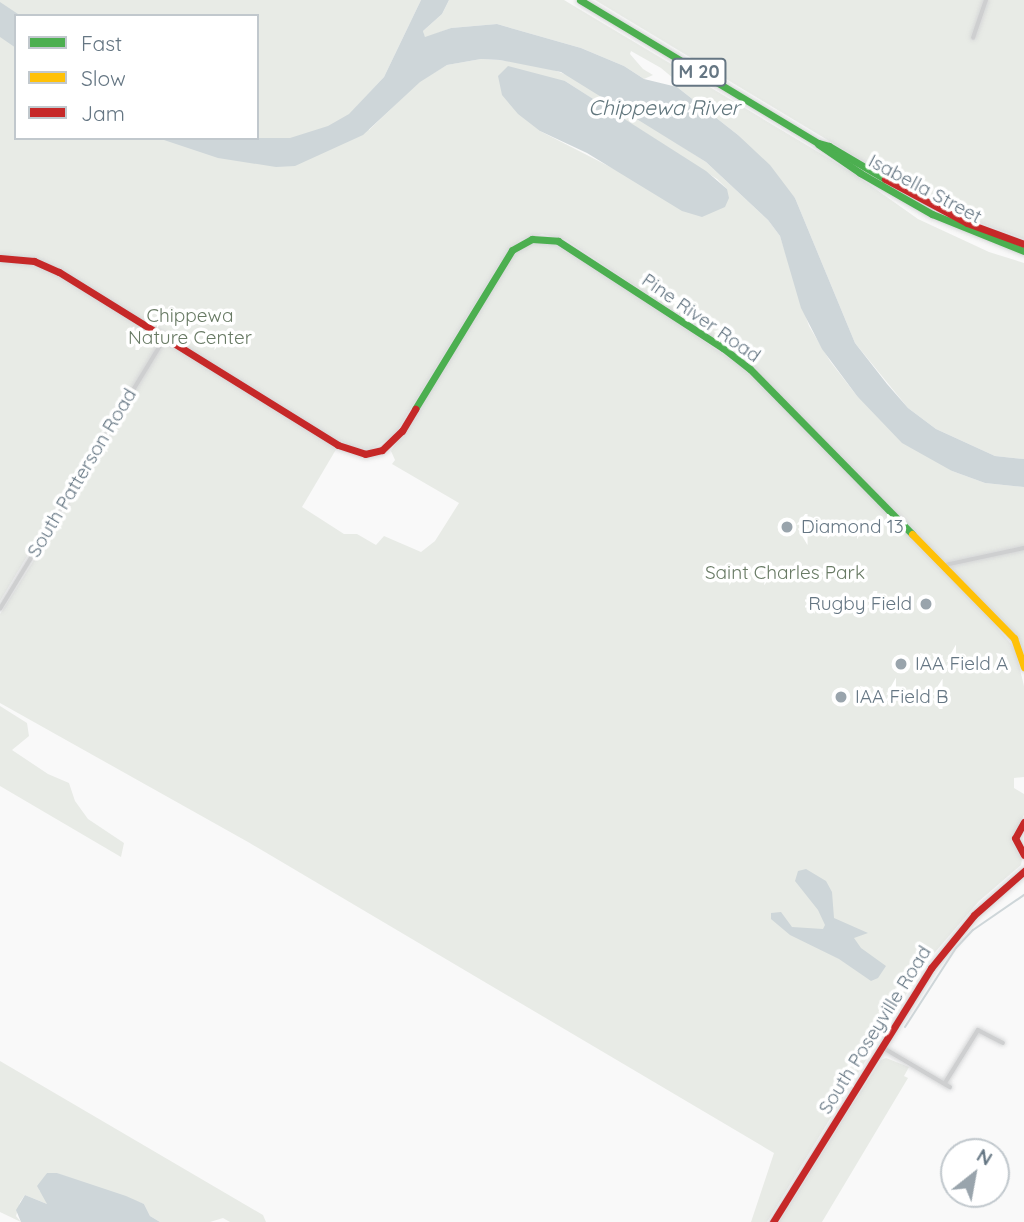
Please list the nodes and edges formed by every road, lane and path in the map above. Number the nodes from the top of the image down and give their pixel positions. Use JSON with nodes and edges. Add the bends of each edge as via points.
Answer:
{"nodes":[{"id":1,"x":580,"y":0,"type":"edge"},
{"id":2,"x":986,"y":0,"type":"edge"},
{"id":3,"x":973,"y":38,"type":"dead end"},
{"id":4,"x":818,"y":143,"type":"junction"},
{"id":5,"x":1024,"y":244,"type":"edge"},
{"id":6,"x":1024,"y":251,"type":"edge"},
{"id":7,"x":0,"y":258,"type":"edge"},
{"id":8,"x":165,"y":338,"type":"junction"},
{"id":9,"x":1024,"y":548,"type":"edge"},
{"id":10,"x":943,"y":566,"type":"junction"},
{"id":11,"x":0,"y":609,"type":"edge"},
{"id":12,"x":1024,"y":667,"type":"edge"},
{"id":13,"x":1024,"y":822,"type":"edge"},
{"id":14,"x":1024,"y":855,"type":"edge"},
{"id":15,"x":1024,"y":871,"type":"edge"},
{"id":16,"x":1003,"y":1043,"type":"dead end"},
{"id":17,"x":882,"y":1047,"type":"junction"},
{"id":18,"x":945,"y":1083,"type":"junction"},
{"id":19,"x":950,"y":1087,"type":"dead end"},
{"id":20,"x":773,"y":1222,"type":"edge"}],
"edges":[{"from":1,"to":4,"type":"main road","name":"Isabella Street","number":"M 20"},
{"from":2,"to":3,"type":"street"},
{"from":4,"to":5,"type":"main road","name":"Isabella Street","number":"M 20","via":[[937,209]]},
{"from":4,"to":6,"type":"main road","name":"Isabella Street","number":"M 20","via":[[932,214]]},
{"from":7,"to":8,"type":"main road","via":[[24,258],[47,265]]},
{"from":8,"to":10,"type":"main road","name":"Pine River Road","via":[[338,445],[357,453],[382,450],[402,431],[512,250],[532,239],[550,238],[569,246],[742,362]]},
{"from":8,"to":11,"type":"street","name":"South Patterson Road"},
{"from":9,"to":10,"type":"street"},
{"from":10,"to":12,"type":"main road","name":"Pine River Road","via":[[1014,638]]},
{"from":13,"to":14,"type":"main road","via":[[1015,838]]},
{"from":15,"to":17,"type":"main road","name":"South Poseyville Road","via":[[953,939]]},
{"from":16,"to":18,"type":"street","via":[[978,1030]]},
{"from":17,"to":18,"type":"street"},
{"from":17,"to":20,"type":"main road","name":"South Poseyville Road"},
{"from":18,"to":19,"type":"street"}]}
